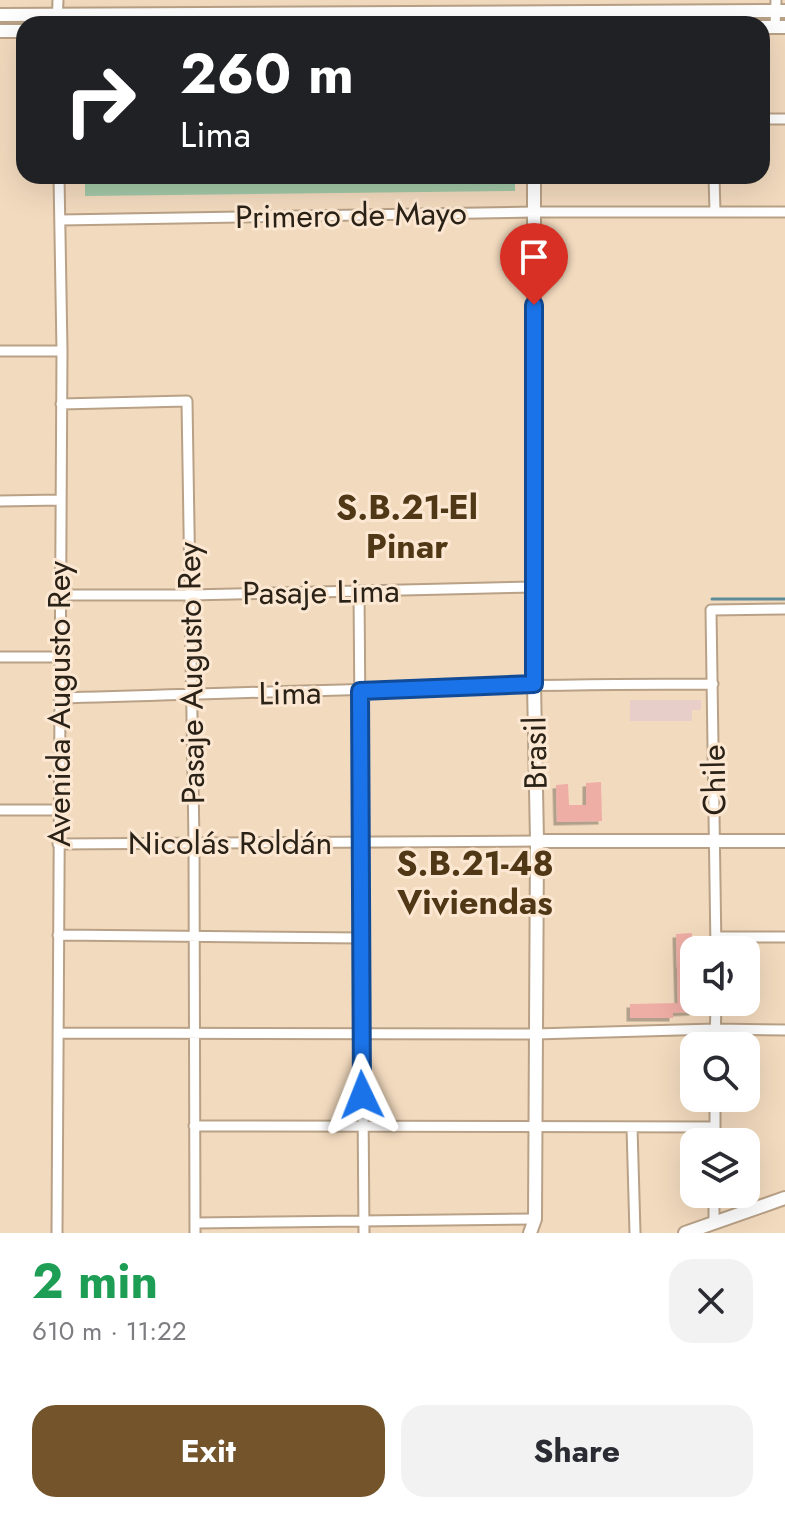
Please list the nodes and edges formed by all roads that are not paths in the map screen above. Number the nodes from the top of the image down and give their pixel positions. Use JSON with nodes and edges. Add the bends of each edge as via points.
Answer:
{"nodes":[{"id":1,"x":779,"y":8,"type":"edge"},
{"id":2,"x":723,"y":16,"type":"edge"},
{"id":3,"x":774,"y":27,"type":"edge"},
{"id":4,"x":59,"y":184,"type":"edge"},
{"id":5,"x":534,"y":184,"type":"edge"},
{"id":6,"x":714,"y":184,"type":"edge"},
{"id":7,"x":534,"y":212,"type":"junction"},
{"id":8,"x":715,"y":212,"type":"junction"},
{"id":9,"x":785,"y":212,"type":"edge"},
{"id":10,"x":60,"y":220,"type":"junction"},
{"id":11,"x":0,"y":351,"type":"edge"},
{"id":12,"x":62,"y":351,"type":"junction"},
{"id":13,"x":61,"y":404,"type":"junction"},
{"id":14,"x":60,"y":500,"type":"junction"},
{"id":15,"x":0,"y":501,"type":"edge"},
{"id":16,"x":534,"y":587,"type":"junction"},
{"id":17,"x":359,"y":591,"type":"junction"},
{"id":18,"x":60,"y":595,"type":"junction"},
{"id":19,"x":190,"y":595,"type":"junction"},
{"id":20,"x":785,"y":609,"type":"edge"},
{"id":21,"x":0,"y":657,"type":"edge"},
{"id":22,"x":59,"y":657,"type":"junction"},
{"id":23,"x":534,"y":684,"type":"junction"},
{"id":24,"x":713,"y":684,"type":"junction"},
{"id":25,"x":360,"y":691,"type":"junction"},
{"id":26,"x":192,"y":695,"type":"junction"},
{"id":27,"x":59,"y":698,"type":"junction"},
{"id":28,"x":0,"y":810,"type":"edge"},
{"id":29,"x":58,"y":810,"type":"junction"},
{"id":30,"x":537,"y":841,"type":"junction"},
{"id":31,"x":716,"y":841,"type":"junction"},
{"id":32,"x":785,"y":841,"type":"edge"},
{"id":33,"x":361,"y":842,"type":"junction"},
{"id":34,"x":194,"y":843,"type":"junction"},
{"id":35,"x":58,"y":844,"type":"junction"},
{"id":36,"x":58,"y":935,"type":"junction"},
{"id":37,"x":716,"y":936,"type":"edge"},
{"id":38,"x":193,"y":937,"type":"junction"},
{"id":39,"x":760,"y":937,"type":"edge"},
{"id":40,"x":785,"y":937,"type":"edge"},
{"id":41,"x":361,"y":938,"type":"junction"},
{"id":42,"x":715,"y":1016,"type":"edge"},
{"id":43,"x":715,"y":1029,"type":"junction"},
{"id":44,"x":785,"y":1030,"type":"edge"},
{"id":45,"x":58,"y":1033,"type":"junction"},
{"id":46,"x":193,"y":1034,"type":"junction"},
{"id":47,"x":535,"y":1034,"type":"junction"},
{"id":48,"x":360,"y":1035,"type":"junction"},
{"id":49,"x":715,"y":1112,"type":"edge"},
{"id":50,"x":363,"y":1125,"type":"junction"},
{"id":51,"x":194,"y":1126,"type":"junction"},
{"id":52,"x":535,"y":1127,"type":"junction"},
{"id":53,"x":632,"y":1127,"type":"junction"},
{"id":54,"x":715,"y":1127,"type":"joint"},
{"id":55,"x":785,"y":1198,"type":"edge"},
{"id":56,"x":714,"y":1208,"type":"edge"},
{"id":57,"x":535,"y":1219,"type":"junction"},
{"id":58,"x":447,"y":1221,"type":"junction"},
{"id":59,"x":363,"y":1222,"type":"junction"},
{"id":60,"x":714,"y":1223,"type":"junction"},
{"id":61,"x":195,"y":1228,"type":"edge"},
{"id":62,"x":278,"y":1228,"type":"edge"},
{"id":63,"x":57,"y":1233,"type":"edge"},
{"id":64,"x":364,"y":1233,"type":"edge"},
{"id":65,"x":447,"y":1233,"type":"edge"},
{"id":66,"x":530,"y":1233,"type":"edge"},
{"id":67,"x":635,"y":1233,"type":"edge"},
{"id":68,"x":685,"y":1233,"type":"edge"}],
"edges":[{"from":1,"to":2,"type":"street"},
{"from":1,"to":3,"type":"street"},
{"from":4,"to":10,"type":"street","name":"Avenida Augusto Rey"},
{"from":5,"to":7,"type":"street","name":"Brasil"},
{"from":6,"to":8,"type":"street"},
{"from":7,"to":8,"type":"street","name":"Primero de Mayo"},
{"from":7,"to":10,"type":"street","name":"Primero de Mayo"},
{"from":7,"to":16,"type":"street","name":"Brasil"},
{"from":8,"to":9,"type":"street","name":"Primero de Mayo"},
{"from":10,"to":12,"type":"street","name":"Avenida Augusto Rey"},
{"from":11,"to":12,"type":"street"},
{"from":12,"to":13,"type":"street","name":"Avenida Augusto Rey"},
{"from":13,"to":14,"type":"street","name":"Avenida Augusto Rey"},
{"from":13,"to":19,"type":"street","name":"Pasaje Augusto Rey","via":[[187,401]]},
{"from":14,"to":15,"type":"street"},
{"from":14,"to":18,"type":"street","name":"Avenida Augusto Rey"},
{"from":16,"to":17,"type":"street","name":"Pasaje Lima"},
{"from":16,"to":23,"type":"street","name":"Brasil"},
{"from":17,"to":19,"type":"street","name":"Pasaje Lima"},
{"from":17,"to":25,"type":"street"},
{"from":18,"to":19,"type":"street","name":"Pasaje Lima"},
{"from":18,"to":22,"type":"street","name":"Avenida Augusto Rey"},
{"from":19,"to":26,"type":"street","name":"Pasaje Augusto Rey"},
{"from":20,"to":24,"type":"street","name":"Chile","via":[[711,610]]},
{"from":21,"to":22,"type":"street"},
{"from":22,"to":27,"type":"street","name":"Avenida Augusto Rey"},
{"from":23,"to":24,"type":"street","name":"Lima"},
{"from":23,"to":25,"type":"street","name":"Lima"},
{"from":23,"to":30,"type":"street","name":"Brasil"},
{"from":24,"to":31,"type":"street","name":"Chile"},
{"from":25,"to":26,"type":"street","name":"Lima"},
{"from":25,"to":33,"type":"street"},
{"from":26,"to":27,"type":"street","name":"Lima"},
{"from":26,"to":34,"type":"street","name":"Pasaje Augusto Rey"},
{"from":27,"to":29,"type":"street","name":"Avenida Augusto Rey"},
{"from":28,"to":29,"type":"street"},
{"from":29,"to":35,"type":"street","name":"Avenida Augusto Rey"},
{"from":30,"to":31,"type":"street","name":"Nicolás Roldán"},
{"from":30,"to":33,"type":"street","name":"Nicolás Roldán"},
{"from":30,"to":47,"type":"street","name":"Brasil"},
{"from":31,"to":32,"type":"street","name":"Nicolás Roldán"},
{"from":31,"to":37,"type":"street","name":"Chile"},
{"from":33,"to":34,"type":"street","name":"Nicolás Roldán"},
{"from":33,"to":41,"type":"street"},
{"from":34,"to":35,"type":"street","name":"Nicolás Roldán"},
{"from":34,"to":38,"type":"street","name":"Pasaje Augusto Rey"},
{"from":35,"to":36,"type":"street","name":"Avenida Augusto Rey"},
{"from":36,"to":38,"type":"street"},
{"from":36,"to":45,"type":"street","name":"Avenida Augusto Rey"},
{"from":38,"to":41,"type":"street"},
{"from":38,"to":46,"type":"street","name":"Pasaje Augusto Rey"},
{"from":39,"to":40,"type":"street"},
{"from":41,"to":48,"type":"street"},
{"from":42,"to":43,"type":"street"},
{"from":43,"to":44,"type":"street"},
{"from":43,"to":47,"type":"street"},
{"from":45,"to":46,"type":"street"},
{"from":45,"to":63,"type":"street","name":"Avenida Augusto Rey"},
{"from":46,"to":48,"type":"street"},
{"from":46,"to":51,"type":"street","name":"Pasaje Augusto Rey"},
{"from":47,"to":48,"type":"street"},
{"from":47,"to":52,"type":"street","name":"Brasil"},
{"from":48,"to":50,"type":"street"},
{"from":49,"to":54,"type":"street"},
{"from":50,"to":51,"type":"street"},
{"from":50,"to":52,"type":"street"},
{"from":50,"to":59,"type":"street"},
{"from":51,"to":61,"type":"street","name":"Pasaje Augusto Rey"},
{"from":52,"to":53,"type":"street"},
{"from":52,"to":57,"type":"street","name":"Brasil"},
{"from":53,"to":54,"type":"street"},
{"from":53,"to":67,"type":"street"},
{"from":55,"to":60,"type":"street"},
{"from":56,"to":60,"type":"street"},
{"from":57,"to":58,"type":"street"},
{"from":57,"to":66,"type":"street","name":"Brasil"},
{"from":58,"to":59,"type":"street"},
{"from":58,"to":65,"type":"street"},
{"from":59,"to":62,"type":"street"},
{"from":59,"to":64,"type":"street"},
{"from":60,"to":68,"type":"street"},
{"from":61,"to":62,"type":"street"}]}
